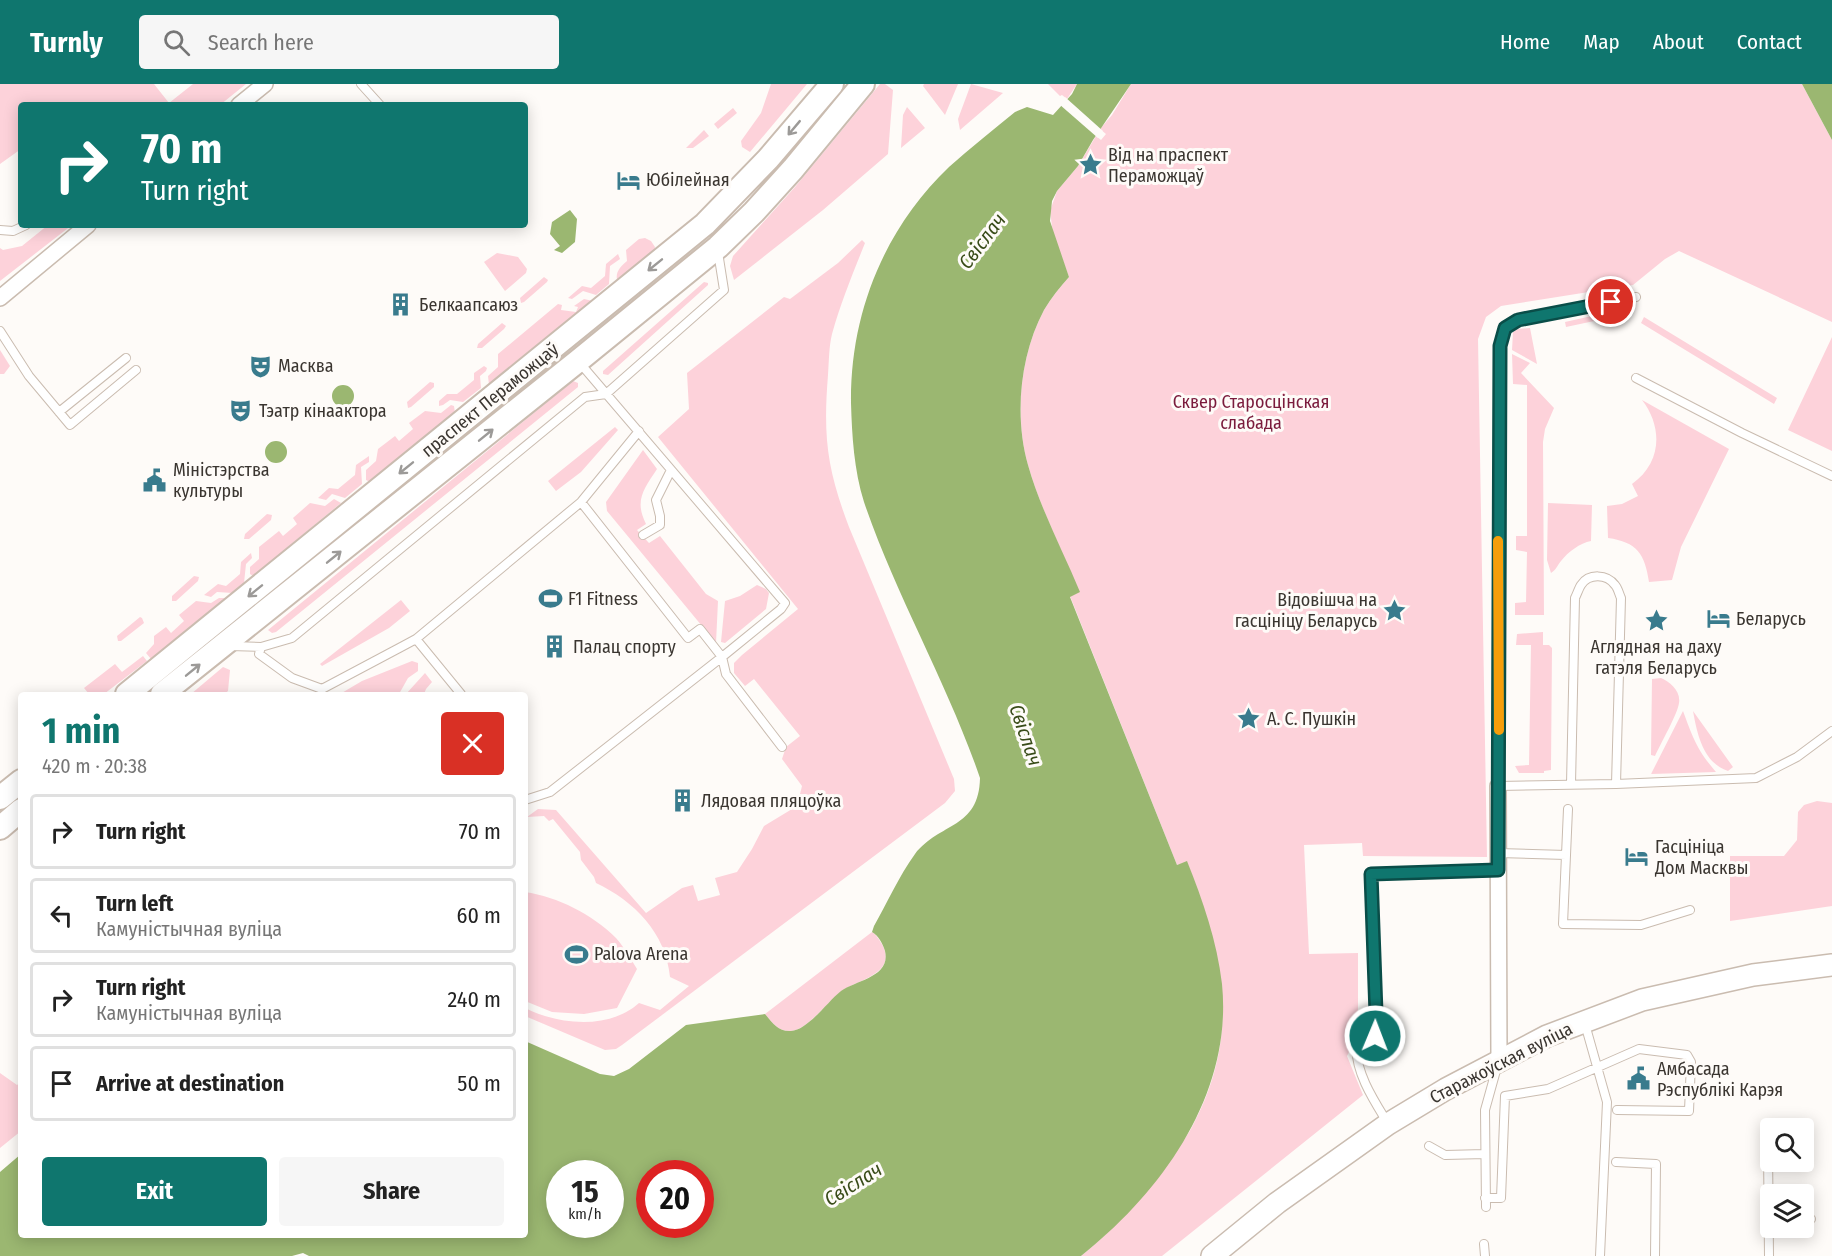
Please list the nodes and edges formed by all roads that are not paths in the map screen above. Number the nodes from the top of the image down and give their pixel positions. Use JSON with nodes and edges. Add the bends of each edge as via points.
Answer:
{"nodes":[{"id":1,"x":265,"y":84,"type":"edge"},
{"id":2,"x":361,"y":84,"type":"edge"},
{"id":3,"x":832,"y":84,"type":"edge"},
{"id":4,"x":863,"y":84,"type":"edge"},
{"id":5,"x":242,"y":102,"type":"edge"},
{"id":6,"x":377,"y":102,"type":"edge"},
{"id":7,"x":20,"y":228,"type":"edge"},
{"id":8,"x":84,"y":228,"type":"edge"},
{"id":9,"x":0,"y":230,"type":"edge"},
{"id":10,"x":718,"y":247,"type":"junction"},
{"id":11,"x":1636,"y":297,"type":"dead end"},
{"id":12,"x":0,"y":298,"type":"edge"},
{"id":13,"x":0,"y":331,"type":"edge"},
{"id":14,"x":126,"y":358,"type":"dead end"},
{"id":15,"x":578,"y":361,"type":"junction"},
{"id":16,"x":136,"y":370,"type":"dead end"},
{"id":17,"x":1636,"y":378,"type":"dead end"},
{"id":18,"x":606,"y":394,"type":"junction"},
{"id":19,"x":59,"y":412,"type":"junction"},
{"id":20,"x":639,"y":431,"type":"junction"},
{"id":21,"x":671,"y":470,"type":"junction"},
{"id":22,"x":1832,"y":476,"type":"edge"},
{"id":23,"x":581,"y":502,"type":"junction"},
{"id":24,"x":643,"y":535,"type":"dead end"},
{"id":25,"x":416,"y":639,"type":"junction"},
{"id":26,"x":223,"y":646,"type":"junction"},
{"id":27,"x":261,"y":647,"type":"junction"},
{"id":28,"x":722,"y":657,"type":"junction"},
{"id":29,"x":129,"y":692,"type":"edge"},
{"id":30,"x":165,"y":692,"type":"edge"},
{"id":31,"x":459,"y":692,"type":"edge"},
{"id":32,"x":1832,"y":731,"type":"edge"},
{"id":33,"x":782,"y":747,"type":"dead end"},
{"id":34,"x":18,"y":783,"type":"edge"},
{"id":35,"x":1571,"y":784,"type":"junction"},
{"id":36,"x":1616,"y":784,"type":"junction"},
{"id":37,"x":1498,"y":786,"type":"junction"},
{"id":38,"x":0,"y":798,"type":"edge"},
{"id":39,"x":528,"y":799,"type":"edge"},
{"id":40,"x":1568,"y":808,"type":"dead end"},
{"id":41,"x":18,"y":813,"type":"edge"},
{"id":42,"x":0,"y":828,"type":"edge"},
{"id":43,"x":1498,"y":853,"type":"junction"},
{"id":44,"x":1566,"y":855,"type":"junction"},
{"id":45,"x":1498,"y":870,"type":"junction"},
{"id":46,"x":1690,"y":910,"type":"dead end"},
{"id":47,"x":1832,"y":965,"type":"edge"},
{"id":48,"x":1584,"y":1021,"type":"junction"},
{"id":49,"x":1499,"y":1060,"type":"junction"},
{"id":50,"x":1597,"y":1066,"type":"junction"},
{"id":51,"x":1617,"y":1110,"type":"dead end"},
{"id":52,"x":1388,"y":1124,"type":"junction"},
{"id":53,"x":1429,"y":1146,"type":"dead end"},
{"id":54,"x":1485,"y":1154,"type":"junction"},
{"id":55,"x":1616,"y":1162,"type":"dead end"},
{"id":56,"x":1485,"y":1198,"type":"junction"},
{"id":57,"x":1485,"y":1207,"type":"dead end"},
{"id":58,"x":1770,"y":1238,"type":"edge"},
{"id":59,"x":1484,"y":1244,"type":"dead end"},
{"id":60,"x":1212,"y":1256,"type":"edge"},
{"id":61,"x":1485,"y":1256,"type":"edge"},
{"id":62,"x":1600,"y":1256,"type":"edge"},
{"id":63,"x":1655,"y":1256,"type":"edge"},
{"id":64,"x":1770,"y":1256,"type":"edge"}],
"edges":[{"from":1,"to":5,"type":"street"},
{"from":2,"to":6,"type":"lane"},
{"from":3,"to":29,"type":"main road","name":"праспект Пераможцаў","one_way":true,"via":[[705,224]]},
{"from":4,"to":10,"type":"main road","name":"праспект Пераможцаў","via":[[793,169]]},
{"from":7,"to":9,"type":"lane"},
{"from":8,"to":12,"type":"street"},
{"from":10,"to":15,"type":"main road","name":"праспект Пераможцаў"},
{"from":10,"to":18,"type":"lane","via":[[724,290]]},
{"from":11,"to":37,"type":"lane","via":[[1518,320],[1505,328],[1502,335]]},
{"from":13,"to":19,"type":"lane","via":[[29,376]]},
{"from":14,"to":19,"type":"lane"},
{"from":15,"to":18,"type":"lane"},
{"from":26,"to":15,"type":"main road","name":"праспект Пераможцаў","one_way":true},
{"from":16,"to":19,"type":"lane","via":[[70,424]]},
{"from":17,"to":22,"type":"lane"},
{"from":18,"to":20,"type":"lane"},
{"from":18,"to":27,"type":"lane","via":[[585,397],[292,638]]},
{"from":20,"to":21,"type":"lane"},
{"from":20,"to":23,"type":"lane"},
{"from":21,"to":24,"type":"lane","via":[[656,500],[660,525]]},
{"from":21,"to":28,"type":"lane","via":[[785,603]]},
{"from":23,"to":25,"type":"lane"},
{"from":23,"to":28,"type":"lane","via":[[688,638],[700,629]]},
{"from":25,"to":27,"type":"lane","via":[[322,689],[292,678],[259,654]]},
{"from":25,"to":31,"type":"lane"},
{"from":26,"to":27,"type":"lane"},
{"from":30,"to":26,"type":"main road","name":"праспект Пераможцаў","one_way":true},
{"from":28,"to":33,"type":"lane","via":[[726,674]]},
{"from":28,"to":39,"type":"lane","via":[[550,792]]},
{"from":32,"to":36,"type":"lane","via":[[1797,757],[1756,778]]},
{"from":34,"to":38,"type":"main road"},
{"from":35,"to":36,"type":"lane"},
{"from":35,"to":36,"type":"lane","via":[[1575,598],[1582,583],[1600,576],[1617,586],[1621,598]]},
{"from":35,"to":37,"type":"lane"},
{"from":37,"to":43,"type":"street"},
{"from":40,"to":44,"type":"lane"},
{"from":41,"to":42,"type":"main road"},
{"from":43,"to":44,"type":"lane"},
{"from":43,"to":45,"type":"street"},
{"from":44,"to":46,"type":"lane","via":[[1563,924],[1641,925]]},
{"from":45,"to":49,"type":"street"},
{"from":45,"to":52,"type":"lane","via":[[1371,874],[1375,1036],[1356,1047],[1356,1060]]},
{"from":47,"to":48,"type":"main road","name":"Старажоўская вуліца","via":[[1702,986],[1642,1000]]},
{"from":48,"to":49,"type":"main road","name":"Старажоўская вуліца"},
{"from":48,"to":50,"type":"lane"},
{"from":49,"to":52,"type":"main road","name":"Старажоўская вуліца"},
{"from":49,"to":54,"type":"lane","via":[[1485,1110]]},
{"from":50,"to":51,"type":"lane","via":[[1639,1049],[1687,1055],[1691,1062],[1689,1111]]},
{"from":50,"to":56,"type":"lane","via":[[1548,1089],[1504,1096],[1501,1198]]},
{"from":50,"to":62,"type":"lane","via":[[1607,1102]]},
{"from":52,"to":60,"type":"main road","name":"Старажоўская вуліца","via":[[1277,1203]]},
{"from":53,"to":54,"type":"lane","via":[[1445,1155]]},
{"from":54,"to":56,"type":"lane"},
{"from":55,"to":63,"type":"lane","via":[[1656,1164]]},
{"from":56,"to":57,"type":"lane"},
{"from":58,"to":64,"type":"lane"},
{"from":59,"to":61,"type":"lane"}]}
